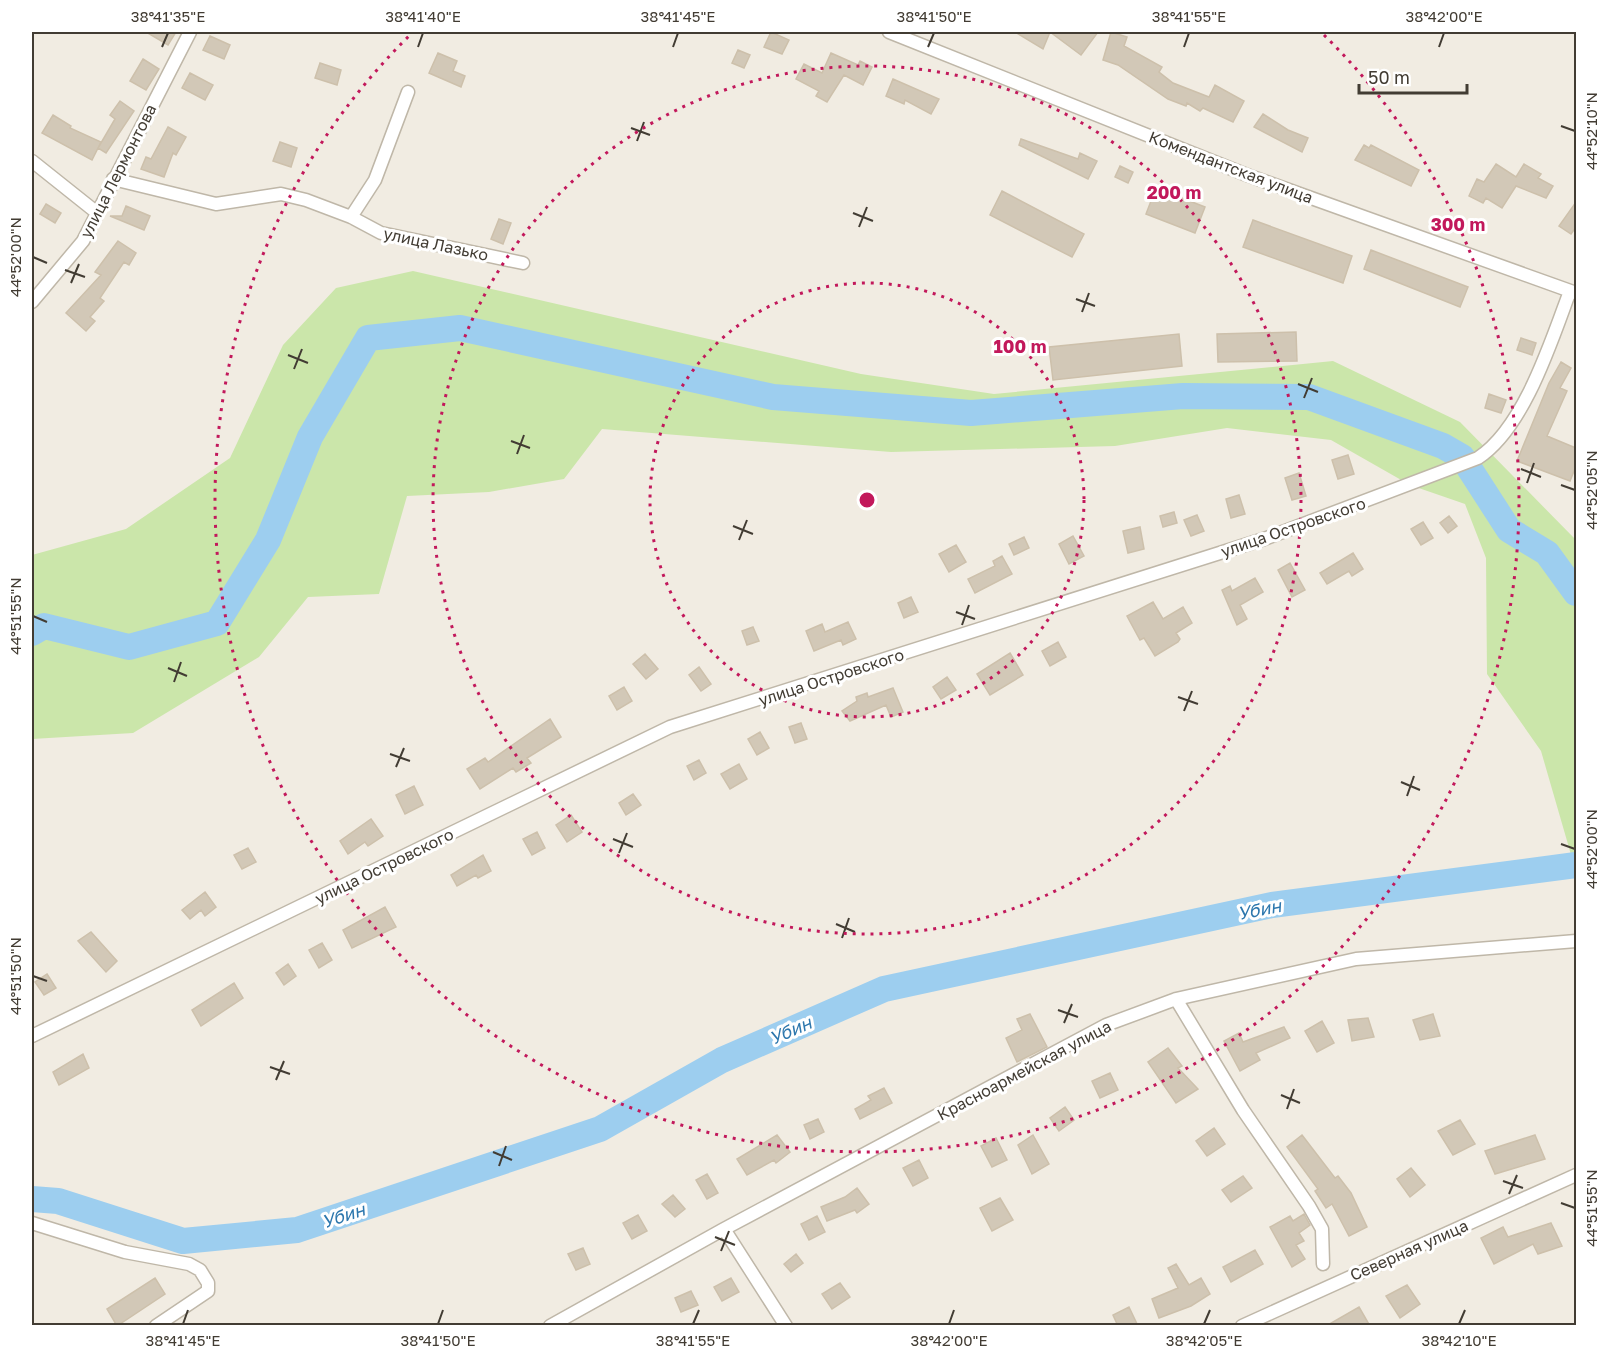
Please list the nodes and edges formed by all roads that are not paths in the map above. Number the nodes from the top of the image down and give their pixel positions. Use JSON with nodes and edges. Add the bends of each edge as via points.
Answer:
{"nodes":[{"id":1,"x":190,"y":32,"type":"edge"},
{"id":2,"x":889,"y":32,"type":"edge"},
{"id":3,"x":408,"y":92,"type":"dead end"},
{"id":4,"x":32,"y":161,"type":"edge"},
{"id":5,"x":113,"y":179,"type":"junction"},
{"id":6,"x":96,"y":212,"type":"junction"},
{"id":7,"x":351,"y":217,"type":"junction"},
{"id":8,"x":523,"y":263,"type":"dead end"},
{"id":9,"x":1573,"y":292,"type":"edge"},
{"id":10,"x":32,"y":302,"type":"edge"},
{"id":11,"x":1576,"y":941,"type":"edge"},
{"id":12,"x":1176,"y":999,"type":"junction"},
{"id":13,"x":32,"y":1036,"type":"edge"},
{"id":14,"x":1576,"y":1175,"type":"edge"},
{"id":15,"x":32,"y":1223,"type":"edge"},
{"id":16,"x":724,"y":1229,"type":"junction"},
{"id":17,"x":1323,"y":1264,"type":"dead end"},
{"id":18,"x":156,"y":1326,"type":"edge"},
{"id":19,"x":550,"y":1326,"type":"edge"},
{"id":20,"x":786,"y":1326,"type":"edge"},
{"id":21,"x":1242,"y":1326,"type":"edge"}],
"edges":[{"from":1,"to":5,"type":"street","name":"улица Лермонтова"},
{"from":2,"to":9,"type":"street","name":"Комендантская улица","via":[[1247,175]]},
{"from":3,"to":7,"type":"street","via":[[375,180]]},
{"from":4,"to":6,"type":"street"},
{"from":5,"to":6,"type":"street","name":"улица Лермонтова"},
{"from":5,"to":7,"type":"street","name":"улица Лазько","via":[[216,204],[280,194]]},
{"from":6,"to":10,"type":"street","name":"улица Лермонтова","via":[[83,241]]},
{"from":7,"to":8,"type":"street","name":"улица Лазько","via":[[381,233]]},
{"from":9,"to":13,"type":"street","name":"улица Островского","via":[[1538,376],[1495,447],[1478,458],[1264,539],[670,727]]},
{"from":11,"to":12,"type":"street","name":"Красноармейская улица","via":[[1356,959]]},
{"from":12,"to":16,"type":"street","name":"Красноармейская улица","via":[[1106,1025]]},
{"from":12,"to":17,"type":"street","via":[[1322,1229]]},
{"from":14,"to":21,"type":"street","name":"Северная улица"},
{"from":15,"to":18,"type":"street","via":[[200,1270],[208,1283],[208,1292]]},
{"from":16,"to":19,"type":"street","name":"Красноармейская улица"},
{"from":16,"to":20,"type":"street"}]}
